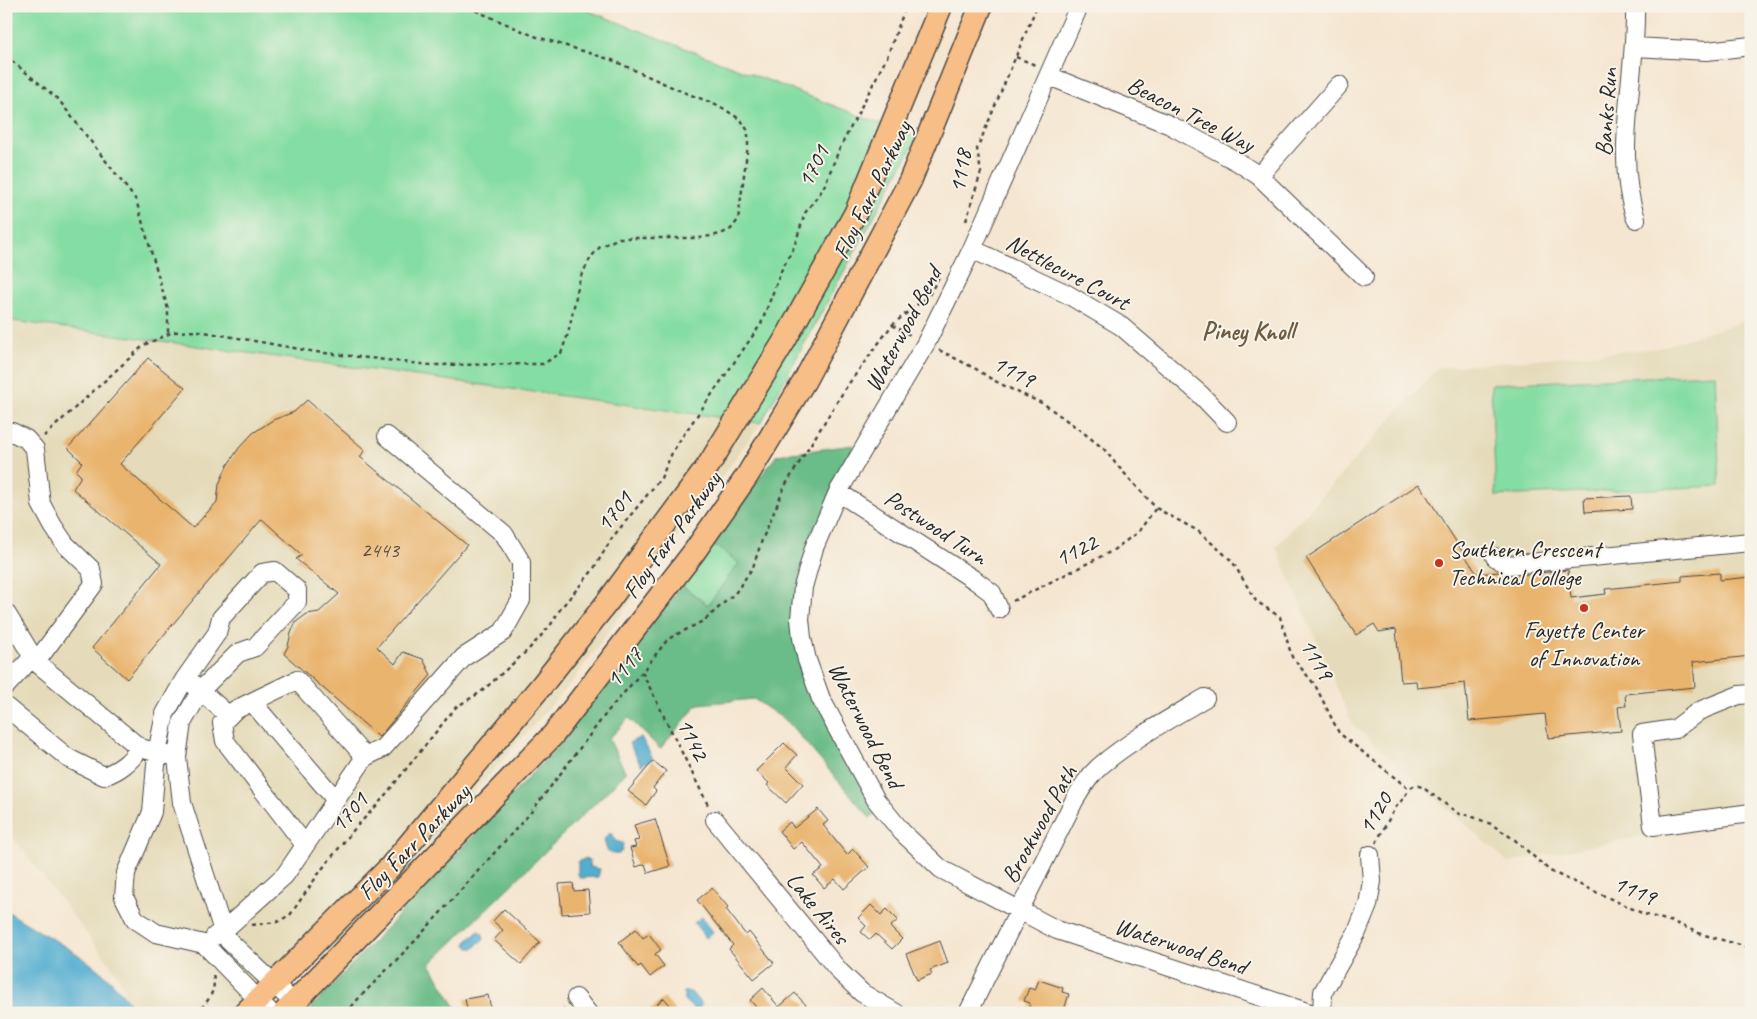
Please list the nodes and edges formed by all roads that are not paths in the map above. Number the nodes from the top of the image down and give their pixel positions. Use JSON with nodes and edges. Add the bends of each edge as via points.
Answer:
{"nodes":[{"id":1,"x":941,"y":6,"type":"edge"},
{"id":2,"x":981,"y":6,"type":"edge"},
{"id":3,"x":1079,"y":6,"type":"edge"},
{"id":4,"x":1635,"y":6,"type":"edge"},
{"id":5,"x":1751,"y":46,"type":"edge"},
{"id":6,"x":1635,"y":47,"type":"junction"},
{"id":7,"x":1050,"y":74,"type":"junction"},
{"id":8,"x":1339,"y":85,"type":"dead end"},
{"id":9,"x":1259,"y":176,"type":"junction"},
{"id":10,"x":1636,"y":219,"type":"dead end"},
{"id":11,"x":972,"y":248,"type":"junction"},
{"id":12,"x":1364,"y":278,"type":"dead end"},
{"id":13,"x":1227,"y":422,"type":"dead end"},
{"id":14,"x":6,"y":434,"type":"edge"},
{"id":15,"x":387,"y":436,"type":"dead end"},
{"id":16,"x":838,"y":492,"type":"junction"},
{"id":17,"x":1751,"y":542,"type":"edge"},
{"id":18,"x":1496,"y":557,"type":"dead end"},
{"id":19,"x":999,"y":608,"type":"road end"},
{"id":20,"x":6,"y":613,"type":"edge"},
{"id":21,"x":36,"y":662,"type":"junction"},
{"id":22,"x":186,"y":677,"type":"junction"},
{"id":23,"x":6,"y":686,"type":"edge"},
{"id":24,"x":200,"y":690,"type":"junction"},
{"id":25,"x":1751,"y":694,"type":"edge"},
{"id":26,"x":1205,"y":698,"type":"dead end"},
{"id":27,"x":252,"y":702,"type":"junction"},
{"id":28,"x":6,"y":707,"type":"edge"},
{"id":29,"x":229,"y":716,"type":"junction"},
{"id":30,"x":148,"y":750,"type":"junction"},
{"id":31,"x":177,"y":757,"type":"junction"},
{"id":32,"x":365,"y":757,"type":"junction"},
{"id":33,"x":336,"y":800,"type":"junction"},
{"id":34,"x":1751,"y":813,"type":"edge"},
{"id":35,"x":715,"y":820,"type":"road end"},
{"id":36,"x":305,"y":845,"type":"junction"},
{"id":37,"x":1370,"y":855,"type":"road end"},
{"id":38,"x":1018,"y":910,"type":"junction"},
{"id":39,"x":226,"y":936,"type":"junction"},
{"id":40,"x":209,"y":949,"type":"junction"},
{"id":41,"x":274,"y":984,"type":"junction"},
{"id":42,"x":576,"y":998,"type":"dead end"},
{"id":43,"x":258,"y":1008,"type":"edge"},
{"id":44,"x":289,"y":1008,"type":"edge"},
{"id":45,"x":588,"y":1013,"type":"edge"},
{"id":46,"x":896,"y":1013,"type":"edge"},
{"id":47,"x":968,"y":1013,"type":"edge"},
{"id":48,"x":1310,"y":1013,"type":"edge"},
{"id":49,"x":1322,"y":1013,"type":"edge"}],
"edges":[{"from":1,"to":41,"type":"main road","name":"Floy Farr Parkway","via":[[856,212],[708,466],[542,685],[390,867]]},
{"from":2,"to":44,"type":"main road","name":"Floy Farr Parkway","via":[[910,181],[805,380],[726,507],[553,735]]},
{"from":3,"to":7,"type":"street","name":"Waterwood Bend"},
{"from":4,"to":6,"type":"street","name":"Banks Run"},
{"from":5,"to":6,"type":"street","via":[[1707,51]]},
{"from":6,"to":10,"type":"street","name":"Banks Run","via":[[1626,176],[1629,200]]},
{"from":7,"to":9,"type":"street","name":"Beacon Tree Way","via":[[1170,125]]},
{"from":7,"to":11,"type":"street","name":"Waterwood Bend"},
{"from":8,"to":9,"type":"street"},
{"from":9,"to":12,"type":"street","name":"Beacon Tree Way"},
{"from":11,"to":13,"type":"street","name":"Nettlecure Court","via":[[1067,294],[1121,326],[1200,394]]},
{"from":11,"to":16,"type":"street","name":"Waterwood Bend","via":[[926,343]]},
{"from":14,"to":21,"type":"street","via":[[12,432],[26,439],[35,449],[41,504],[65,544],[91,569],[94,584]]},
{"from":15,"to":32,"type":"street","via":[[504,534],[521,562],[521,600],[502,632],[464,657],[383,748]]},
{"from":16,"to":19,"type":"street","name":"Postwood Turn","via":[[976,581],[992,593]]},
{"from":16,"to":38,"type":"street","name":"Waterwood Bend","via":[[814,548],[803,586],[800,619],[807,660],[822,699],[876,800],[902,832],[941,868]]},
{"from":17,"to":18,"type":"street","via":[[1508,565]]},
{"from":20,"to":21,"type":"street"},
{"from":21,"to":23,"type":"street","via":[[28,662]]},
{"from":21,"to":30,"type":"street"},
{"from":22,"to":24,"type":"street"},
{"from":22,"to":24,"type":"street","via":[[217,633],[221,618],[262,573],[275,571],[297,590],[297,602],[255,647],[238,653]]},
{"from":22,"to":30,"type":"street"},
{"from":24,"to":29,"type":"street"},
{"from":24,"to":31,"type":"street","via":[[182,723]]},
{"from":25,"to":34,"type":"street","via":[[1738,695],[1699,711],[1675,729],[1642,734],[1653,826]]},
{"from":26,"to":38,"type":"street","name":"Brookwood Path","via":[[1121,751],[1087,780]]},
{"from":27,"to":29,"type":"street","via":[[234,710]]},
{"from":27,"to":32,"type":"street","via":[[298,680]]},
{"from":27,"to":33,"type":"street"},
{"from":28,"to":30,"type":"street","via":[[68,758],[104,776],[118,771]]},
{"from":29,"to":36,"type":"street","via":[[222,723],[225,741]]},
{"from":30,"to":31,"type":"street"},
{"from":30,"to":40,"type":"street","via":[[152,812],[126,874],[124,897],[135,918],[156,933]]},
{"from":31,"to":39,"type":"street","via":[[182,803]]},
{"from":32,"to":33,"type":"street"},
{"from":33,"to":36,"type":"street"},
{"from":35,"to":46,"type":"street","name":"Lake Aires","via":[[840,972],[862,993]]},
{"from":36,"to":39,"type":"street","via":[[285,875]]},
{"from":37,"to":49,"type":"street","via":[[1372,882],[1368,905],[1323,992]]},
{"from":38,"to":47,"type":"street","name":"Brookwood Path"},
{"from":38,"to":48,"type":"street","name":"Waterwood Bend","via":[[1057,930]]},
{"from":39,"to":40,"type":"street"},
{"from":39,"to":41,"type":"street"},
{"from":40,"to":43,"type":"street"},
{"from":41,"to":43,"type":"main road","name":"Floy Farr Parkway"},
{"from":41,"to":44,"type":"street"},
{"from":42,"to":45,"type":"street"}]}
